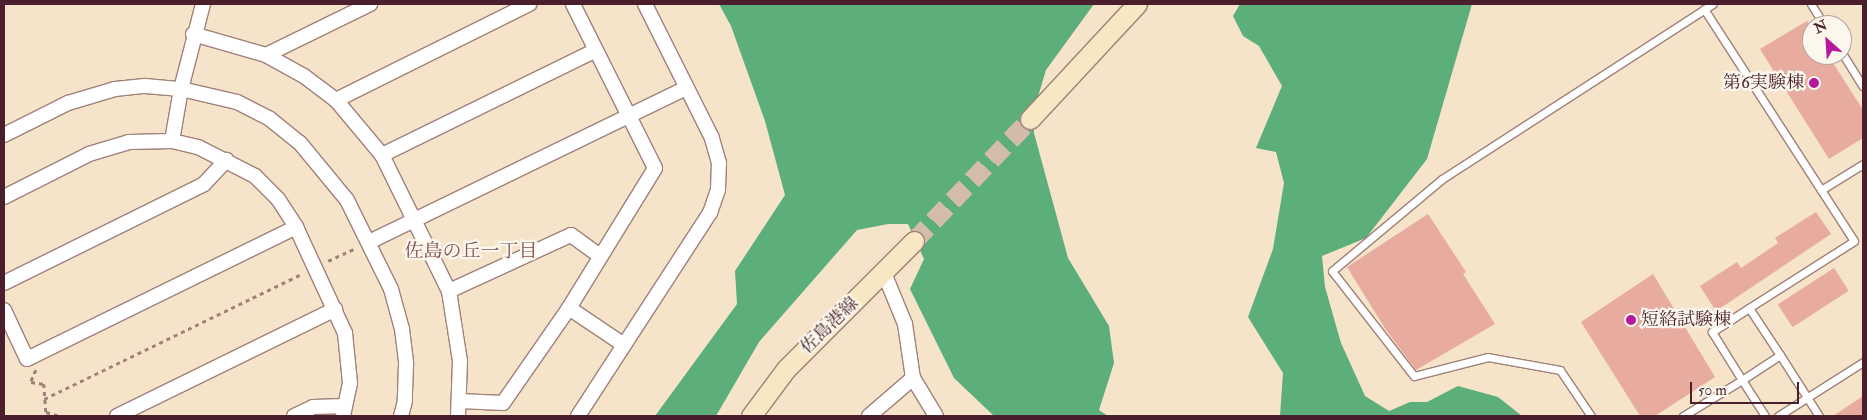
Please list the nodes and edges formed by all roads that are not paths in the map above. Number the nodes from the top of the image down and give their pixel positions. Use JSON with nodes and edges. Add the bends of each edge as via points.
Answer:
{"nodes":[{"id":1,"x":203,"y":4,"type":"edge"},
{"id":2,"x":370,"y":4,"type":"edge"},
{"id":3,"x":529,"y":4,"type":"edge"},
{"id":4,"x":573,"y":4,"type":"edge"},
{"id":5,"x":645,"y":4,"type":"edge"},
{"id":6,"x":1137,"y":4,"type":"edge"},
{"id":7,"x":1712,"y":4,"type":"edge"},
{"id":8,"x":1811,"y":4,"type":"edge"},
{"id":9,"x":1704,"y":9,"type":"junction"},
{"id":10,"x":1818,"y":15,"type":"edge"},
{"id":11,"x":193,"y":34,"type":"junction"},
{"id":12,"x":596,"y":50,"type":"junction"},
{"id":13,"x":266,"y":56,"type":"junction"},
{"id":14,"x":1850,"y":65,"type":"edge"},
{"id":15,"x":1863,"y":86,"type":"edge"},
{"id":16,"x":181,"y":88,"type":"junction"},
{"id":17,"x":686,"y":88,"type":"junction"},
{"id":18,"x":336,"y":100,"type":"junction"},
{"id":19,"x":627,"y":115,"type":"junction"},
{"id":20,"x":1030,"y":119,"type":"tunnel mouth"},
{"id":21,"x":4,"y":135,"type":"edge"},
{"id":22,"x":172,"y":141,"type":"junction"},
{"id":23,"x":382,"y":155,"type":"junction"},
{"id":24,"x":226,"y":160,"type":"junction"},
{"id":25,"x":1863,"y":164,"type":"edge"},
{"id":26,"x":1822,"y":190,"type":"junction"},
{"id":27,"x":4,"y":197,"type":"edge"},
{"id":28,"x":415,"y":220,"type":"junction"},
{"id":29,"x":296,"y":227,"type":"junction"},
{"id":30,"x":914,"y":241,"type":"tunnel mouth"},
{"id":31,"x":369,"y":242,"type":"junction"},
{"id":32,"x":600,"y":256,"type":"junction"},
{"id":33,"x":884,"y":273,"type":"junction"},
{"id":34,"x":4,"y":283,"type":"edge"},
{"id":35,"x":448,"y":291,"type":"junction"},
{"id":36,"x":569,"y":308,"type":"junction"},
{"id":37,"x":1749,"y":308,"type":"junction"},
{"id":38,"x":335,"y":309,"type":"junction"},
{"id":39,"x":4,"y":310,"type":"edge"},
{"id":40,"x":624,"y":345,"type":"junction"},
{"id":41,"x":1780,"y":355,"type":"junction"},
{"id":42,"x":1863,"y":362,"type":"edge"},
{"id":43,"x":913,"y":378,"type":"junction"},
{"id":44,"x":1742,"y":380,"type":"junction"},
{"id":45,"x":1807,"y":398,"type":"junction"},
{"id":46,"x":460,"y":401,"type":"junction"},
{"id":47,"x":344,"y":411,"type":"edge"},
{"id":48,"x":117,"y":416,"type":"edge"},
{"id":49,"x":294,"y":416,"type":"edge"},
{"id":50,"x":401,"y":416,"type":"edge"},
{"id":51,"x":458,"y":416,"type":"edge"},
{"id":52,"x":578,"y":416,"type":"edge"},
{"id":53,"x":752,"y":416,"type":"edge"},
{"id":54,"x":868,"y":416,"type":"edge"},
{"id":55,"x":936,"y":416,"type":"edge"},
{"id":56,"x":1591,"y":416,"type":"edge"},
{"id":57,"x":1683,"y":416,"type":"edge"},
{"id":58,"x":1765,"y":416,"type":"edge"},
{"id":59,"x":1778,"y":416,"type":"edge"},
{"id":60,"x":1819,"y":416,"type":"edge"}],
"edges":[{"from":1,"to":11,"type":"street"},
{"from":2,"to":13,"type":"street"},
{"from":3,"to":18,"type":"street"},
{"from":4,"to":12,"type":"street"},
{"from":5,"to":17,"type":"street"},
{"from":6,"to":20,"type":"main road"},
{"from":7,"to":9,"type":"lane"},
{"from":8,"to":10,"type":"lane"},
{"from":9,"to":26,"type":"lane"},
{"from":9,"to":56,"type":"lane","via":[[1442,179],[1332,271],[1414,376],[1488,357],[1560,370]]},
{"from":11,"to":13,"type":"street"},
{"from":11,"to":16,"type":"street"},
{"from":12,"to":19,"type":"street"},
{"from":12,"to":23,"type":"street"},
{"from":13,"to":18,"type":"street","via":[[304,76]]},
{"from":14,"to":15,"type":"lane"},
{"from":16,"to":21,"type":"street","via":[[115,89],[68,103]]},
{"from":16,"to":22,"type":"street"},
{"from":16,"to":31,"type":"street","via":[[237,102],[270,119],[300,143],[347,200]]},
{"from":17,"to":19,"type":"street"},
{"from":17,"to":40,"type":"street","via":[[717,154],[718,190],[710,213]]},
{"from":18,"to":23,"type":"street"},
{"from":19,"to":28,"type":"street"},
{"from":19,"to":32,"type":"street","via":[[655,168]]},
{"from":22,"to":24,"type":"street","via":[[198,147]]},
{"from":22,"to":27,"type":"street","via":[[129,142],[89,154]]},
{"from":23,"to":28,"type":"street"},
{"from":24,"to":29,"type":"street","via":[[255,176],[278,199]]},
{"from":24,"to":34,"type":"street","via":[[204,184]]},
{"from":25,"to":26,"type":"lane"},
{"from":26,"to":37,"type":"lane","via":[[1854,241]]},
{"from":28,"to":31,"type":"street"},
{"from":28,"to":35,"type":"street"},
{"from":29,"to":38,"type":"street"},
{"from":29,"to":39,"type":"street","via":[[27,359]]},
{"from":30,"to":33,"type":"main road","name":"佐島港線"},
{"from":31,"to":50,"type":"street","via":[[391,289],[402,329],[406,364],[405,401]]},
{"from":32,"to":35,"type":"street","via":[[571,235]]},
{"from":32,"to":36,"type":"street"},
{"from":33,"to":43,"type":"street","via":[[905,324]]},
{"from":33,"to":53,"type":"main road","name":"佐島港線","via":[[786,369]]},
{"from":35,"to":46,"type":"street","via":[[460,361]]},
{"from":36,"to":40,"type":"street"},
{"from":36,"to":46,"type":"street","via":[[503,403]]},
{"from":37,"to":41,"type":"lane"},
{"from":37,"to":44,"type":"lane","via":[[1712,332]]},
{"from":38,"to":47,"type":"street","via":[[345,333],[349,360],[350,383]]},
{"from":38,"to":48,"type":"street"},
{"from":40,"to":52,"type":"street"},
{"from":41,"to":44,"type":"lane"},
{"from":41,"to":45,"type":"lane"},
{"from":42,"to":45,"type":"lane"},
{"from":43,"to":54,"type":"street"},
{"from":43,"to":55,"type":"street"},
{"from":44,"to":57,"type":"lane"},
{"from":44,"to":58,"type":"lane"},
{"from":45,"to":59,"type":"lane"},
{"from":45,"to":60,"type":"lane"},
{"from":46,"to":51,"type":"street"},
{"from":47,"to":49,"type":"street","via":[[313,407]]}]}
